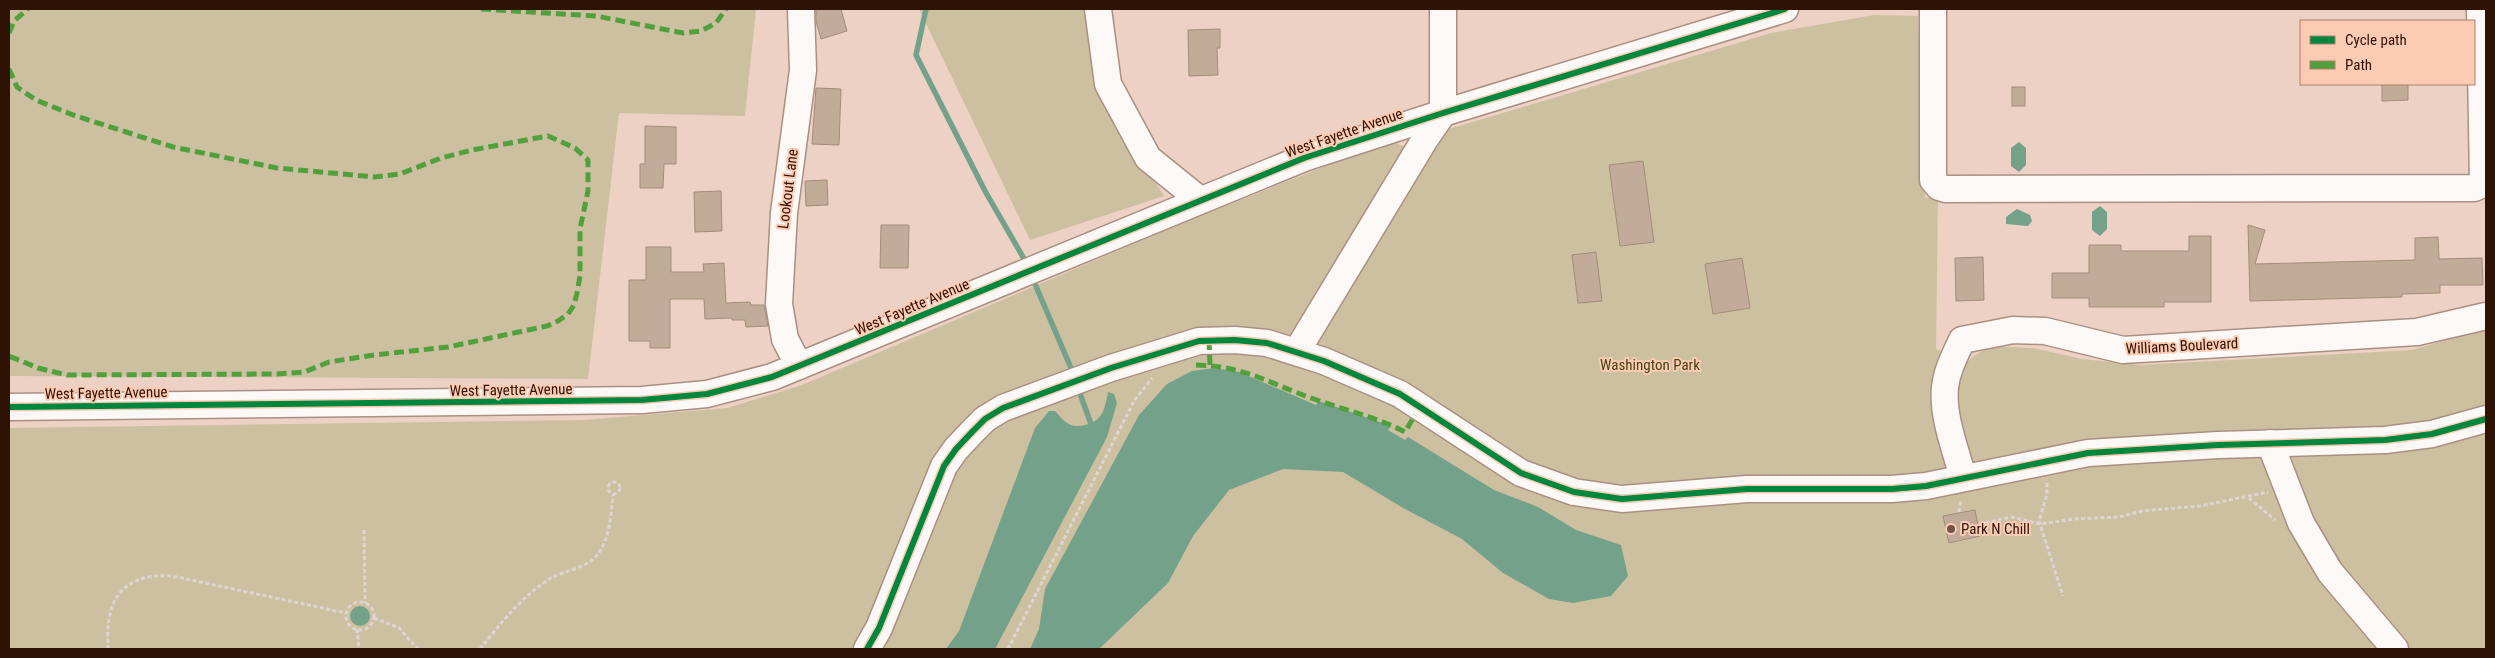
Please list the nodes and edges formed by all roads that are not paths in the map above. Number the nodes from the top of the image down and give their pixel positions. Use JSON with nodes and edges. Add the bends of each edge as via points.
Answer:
{"nodes":[{"id":1,"x":801,"y":9,"type":"edge"},
{"id":2,"x":1098,"y":9,"type":"edge"},
{"id":3,"x":1443,"y":9,"type":"edge"},
{"id":4,"x":1779,"y":9,"type":"edge"},
{"id":5,"x":1933,"y":9,"type":"edge"},
{"id":6,"x":2480,"y":9,"type":"edge"},
{"id":7,"x":1443,"y":113,"type":"junction"},
{"id":8,"x":1200,"y":200,"type":"junction"},
{"id":9,"x":2486,"y":316,"type":"edge"},
{"id":10,"x":1296,"y":351,"type":"junction"},
{"id":11,"x":799,"y":366,"type":"junction"},
{"id":12,"x":9,"y":407,"type":"edge"},
{"id":13,"x":2486,"y":419,"type":"edge"},
{"id":14,"x":2270,"y":443,"type":"junction"},
{"id":15,"x":1963,"y":478,"type":"junction"},
{"id":16,"x":867,"y":649,"type":"edge"},
{"id":17,"x":2395,"y":649,"type":"edge"}],
"edges":[{"from":1,"to":11,"type":"street","name":"Lookout Lane","via":[[803,70],[784,213],[779,304],[785,339]]},
{"from":2,"to":8,"type":"street","via":[[1108,84],[1148,158]]},
{"from":3,"to":7,"type":"street"},
{"from":4,"to":7,"type":"street","name":"West Fayette Avenue"},
{"from":5,"to":6,"type":"street","via":[[1933,180],[1946,189],[1986,189],[2474,188],[2483,184]]},
{"from":7,"to":8,"type":"street","name":"West Fayette Avenue","via":[[1304,158]]},
{"from":7,"to":10,"type":"street"},
{"from":8,"to":11,"type":"street","name":"West Fayette Avenue"},
{"from":9,"to":15,"type":"street","name":"Williams Boulevard","via":[[2418,332],[2122,350],[2045,331],[2013,330],[1962,340],[1945,387],[1946,409]]},
{"from":10,"to":15,"type":"street","via":[[1400,394],[1521,473],[1582,493],[1622,499],[1747,489],[1892,489]]},
{"from":10,"to":16,"type":"street","via":[[1267,343],[1199,341],[1062,386],[1003,408],[985,419],[944,466],[883,619]]},
{"from":11,"to":12,"type":"street","name":"West Fayette Avenue","via":[[745,386],[707,394],[642,400]]},
{"from":13,"to":14,"type":"street","via":[[2432,434],[2386,440]]},
{"from":14,"to":15,"type":"street","via":[[2088,453]]},
{"from":14,"to":17,"type":"street","via":[[2301,523],[2330,572]]}]}
